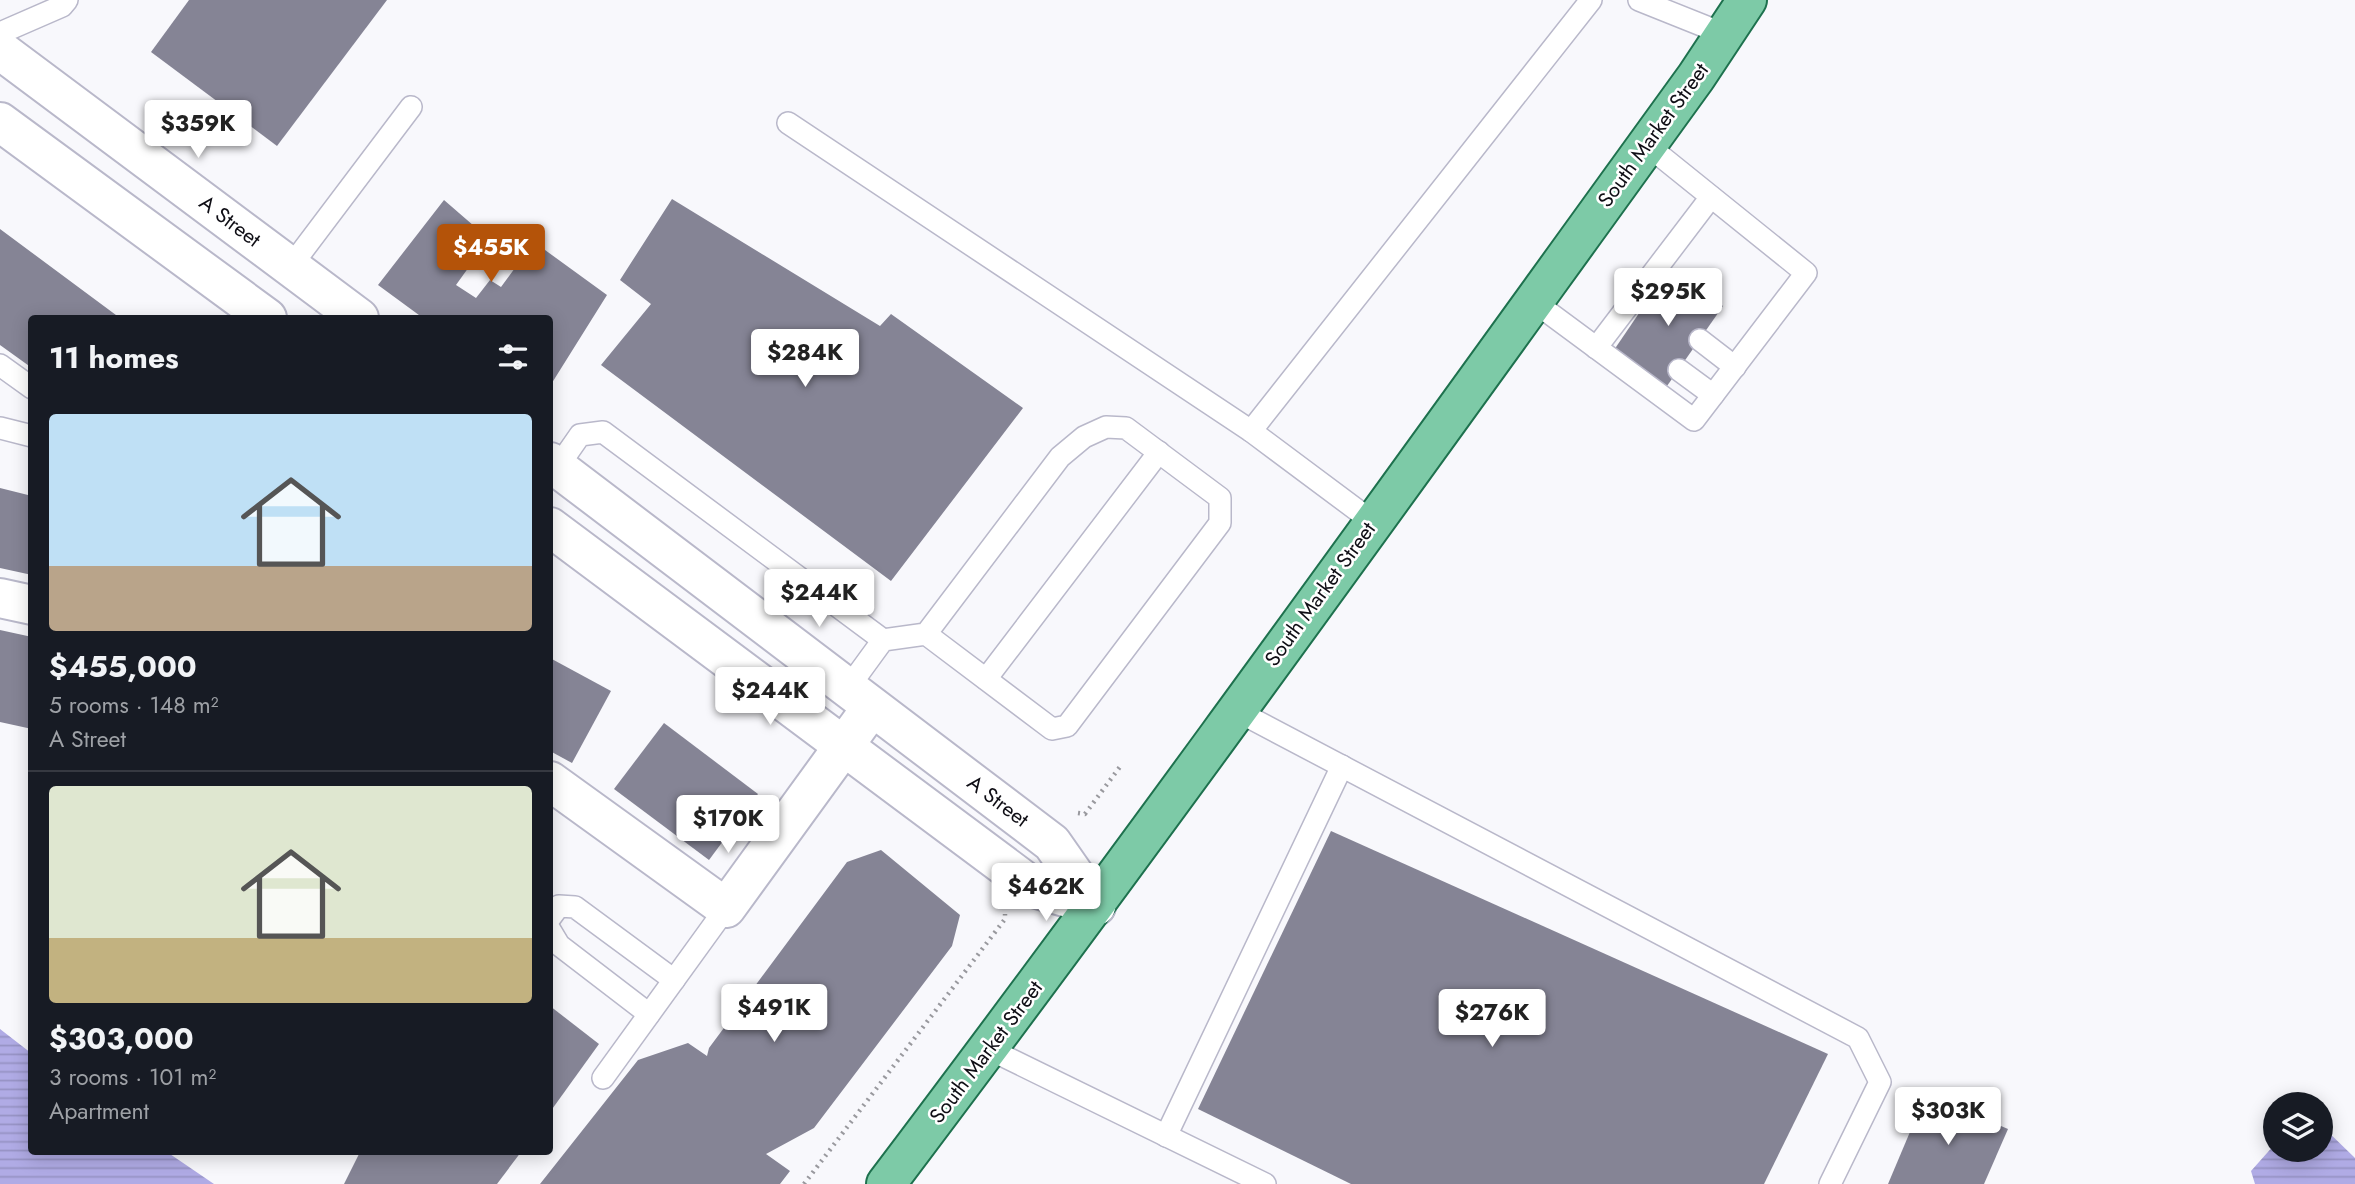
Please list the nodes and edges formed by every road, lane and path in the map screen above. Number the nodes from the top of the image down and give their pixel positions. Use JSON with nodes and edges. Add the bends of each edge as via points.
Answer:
{"nodes":[{"id":1,"x":66,"y":0,"type":"edge"},
{"id":2,"x":1591,"y":0,"type":"edge"},
{"id":3,"x":1639,"y":0,"type":"edge"},
{"id":4,"x":1747,"y":0,"type":"edge"},
{"id":5,"x":0,"y":33,"type":"edge"},
{"id":6,"x":1724,"y":34,"type":"junction"},
{"id":7,"x":0,"y":50,"type":"edge"},
{"id":8,"x":411,"y":107,"type":"dead end"},
{"id":9,"x":0,"y":122,"type":"edge"},
{"id":10,"x":788,"y":123,"type":"dead end"},
{"id":11,"x":1647,"y":145,"type":"junction"},
{"id":12,"x":1711,"y":197,"type":"junction"},
{"id":13,"x":290,"y":266,"type":"junction"},
{"id":14,"x":1533,"y":301,"type":"junction"},
{"id":15,"x":263,"y":315,"type":"edge"},
{"id":16,"x":355,"y":315,"type":"edge"},
{"id":17,"x":1700,"y":340,"type":"dead end"},
{"id":18,"x":1596,"y":348,"type":"junction"},
{"id":19,"x":0,"y":365,"type":"edge"},
{"id":20,"x":1735,"y":367,"type":"junction"},
{"id":21,"x":1679,"y":370,"type":"dead end"},
{"id":22,"x":28,"y":385,"type":"edge"},
{"id":23,"x":1713,"y":395,"type":"junction"},
{"id":24,"x":0,"y":428,"type":"edge"},
{"id":25,"x":1251,"y":431,"type":"junction"},
{"id":26,"x":28,"y":435,"type":"edge"},
{"id":27,"x":1159,"y":452,"type":"junction"},
{"id":28,"x":553,"y":465,"type":"edge"},
{"id":29,"x":1373,"y":522,"type":"junction"},
{"id":30,"x":553,"y":529,"type":"edge"},
{"id":31,"x":0,"y":597,"type":"edge"},
{"id":32,"x":28,"y":604,"type":"edge"},
{"id":33,"x":926,"y":634,"type":"junction"},
{"id":34,"x":883,"y":640,"type":"junction"},
{"id":35,"x":986,"y":679,"type":"junction"},
{"id":36,"x":860,"y":698,"type":"junction"},
{"id":37,"x":1237,"y":711,"type":"junction"},
{"id":38,"x":844,"y":745,"type":"junction"},
{"id":39,"x":1122,"y":764,"type":"dead end"},
{"id":40,"x":1342,"y":766,"type":"junction"},
{"id":41,"x":553,"y":783,"type":"edge"},
{"id":42,"x":1052,"y":843,"type":"junction"},
{"id":43,"x":1025,"y":881,"type":"junction"},
{"id":44,"x":1096,"y":906,"type":"junction"},
{"id":45,"x":726,"y":908,"type":"junction"},
{"id":46,"x":553,"y":914,"type":"edge"},
{"id":47,"x":553,"y":935,"type":"edge"},
{"id":48,"x":674,"y":980,"type":"junction"},
{"id":49,"x":649,"y":1014,"type":"junction"},
{"id":50,"x":989,"y":1049,"type":"junction"},
{"id":51,"x":603,"y":1078,"type":"dead end"},
{"id":52,"x":1166,"y":1136,"type":"junction"},
{"id":53,"x":804,"y":1184,"type":"edge"},
{"id":54,"x":886,"y":1184,"type":"edge"},
{"id":55,"x":1265,"y":1184,"type":"edge"},
{"id":56,"x":1830,"y":1184,"type":"edge"}],
"edges":[{"from":1,"to":5,"type":"lane","via":[[62,6]]},
{"from":2,"to":25,"type":"lane"},
{"from":3,"to":6,"type":"lane"},
{"from":4,"to":6,"type":"main road","name":"South Market Street"},
{"from":6,"to":11,"type":"main road","name":"South Market Street"},
{"from":7,"to":13,"type":"street","name":"A Street"},
{"from":8,"to":13,"type":"lane"},
{"from":9,"to":15,"type":"street"},
{"from":10,"to":25,"type":"lane"},
{"from":11,"to":12,"type":"lane"},
{"from":11,"to":14,"type":"main road","name":"South Market Street"},
{"from":12,"to":18,"type":"lane","via":[[1621,326]]},
{"from":12,"to":20,"type":"lane","via":[[1806,273]]},
{"from":13,"to":16,"type":"street","name":"A Street"},
{"from":14,"to":18,"type":"lane"},
{"from":14,"to":29,"type":"main road","name":"South Market Street"},
{"from":17,"to":20,"type":"lane"},
{"from":18,"to":23,"type":"lane","via":[[1694,420]]},
{"from":19,"to":22,"type":"lane"},
{"from":20,"to":23,"type":"lane"},
{"from":21,"to":23,"type":"lane"},
{"from":24,"to":26,"type":"lane"},
{"from":25,"to":29,"type":"lane"},
{"from":27,"to":33,"type":"lane","via":[[1126,428],[1106,427],[1084,437],[1059,457]]},
{"from":27,"to":35,"type":"lane"},
{"from":27,"to":35,"type":"lane","via":[[1220,498],[1220,523],[1067,726],[1052,729]]},
{"from":28,"to":34,"type":"lane","via":[[580,435],[603,432]]},
{"from":28,"to":36,"type":"street","name":"A Street"},
{"from":29,"to":37,"type":"main road","name":"South Market Street"},
{"from":30,"to":38,"type":"street"},
{"from":31,"to":32,"type":"street"},
{"from":33,"to":34,"type":"lane"},
{"from":33,"to":35,"type":"lane"},
{"from":34,"to":36,"type":"lane"},
{"from":36,"to":38,"type":"street"},
{"from":36,"to":42,"type":"street","name":"A Street"},
{"from":37,"to":40,"type":"lane"},
{"from":37,"to":44,"type":"main road","name":"South Market Street"},
{"from":38,"to":43,"type":"street"},
{"from":38,"to":45,"type":"street"},
{"from":39,"to":42,"type":"path","via":[[1085,814],[1074,813]]},
{"from":40,"to":52,"type":"lane"},
{"from":40,"to":56,"type":"lane","via":[[1858,1038],[1880,1082]]},
{"from":41,"to":45,"type":"street"},
{"from":42,"to":44,"type":"street","name":"A Street"},
{"from":43,"to":44,"type":"street","via":[[1034,888]]},
{"from":43,"to":53,"type":"path","via":[[1006,903],[1004,919]]},
{"from":44,"to":50,"type":"main road","name":"South Market Street"},
{"from":45,"to":48,"type":"lane"},
{"from":46,"to":48,"type":"lane","via":[[559,906],[575,907]]},
{"from":47,"to":49,"type":"lane","via":[[559,945]]},
{"from":48,"to":49,"type":"lane"},
{"from":49,"to":51,"type":"lane"},
{"from":50,"to":52,"type":"lane"},
{"from":50,"to":54,"type":"main road","name":"South Market Street"},
{"from":52,"to":55,"type":"lane"}]}
